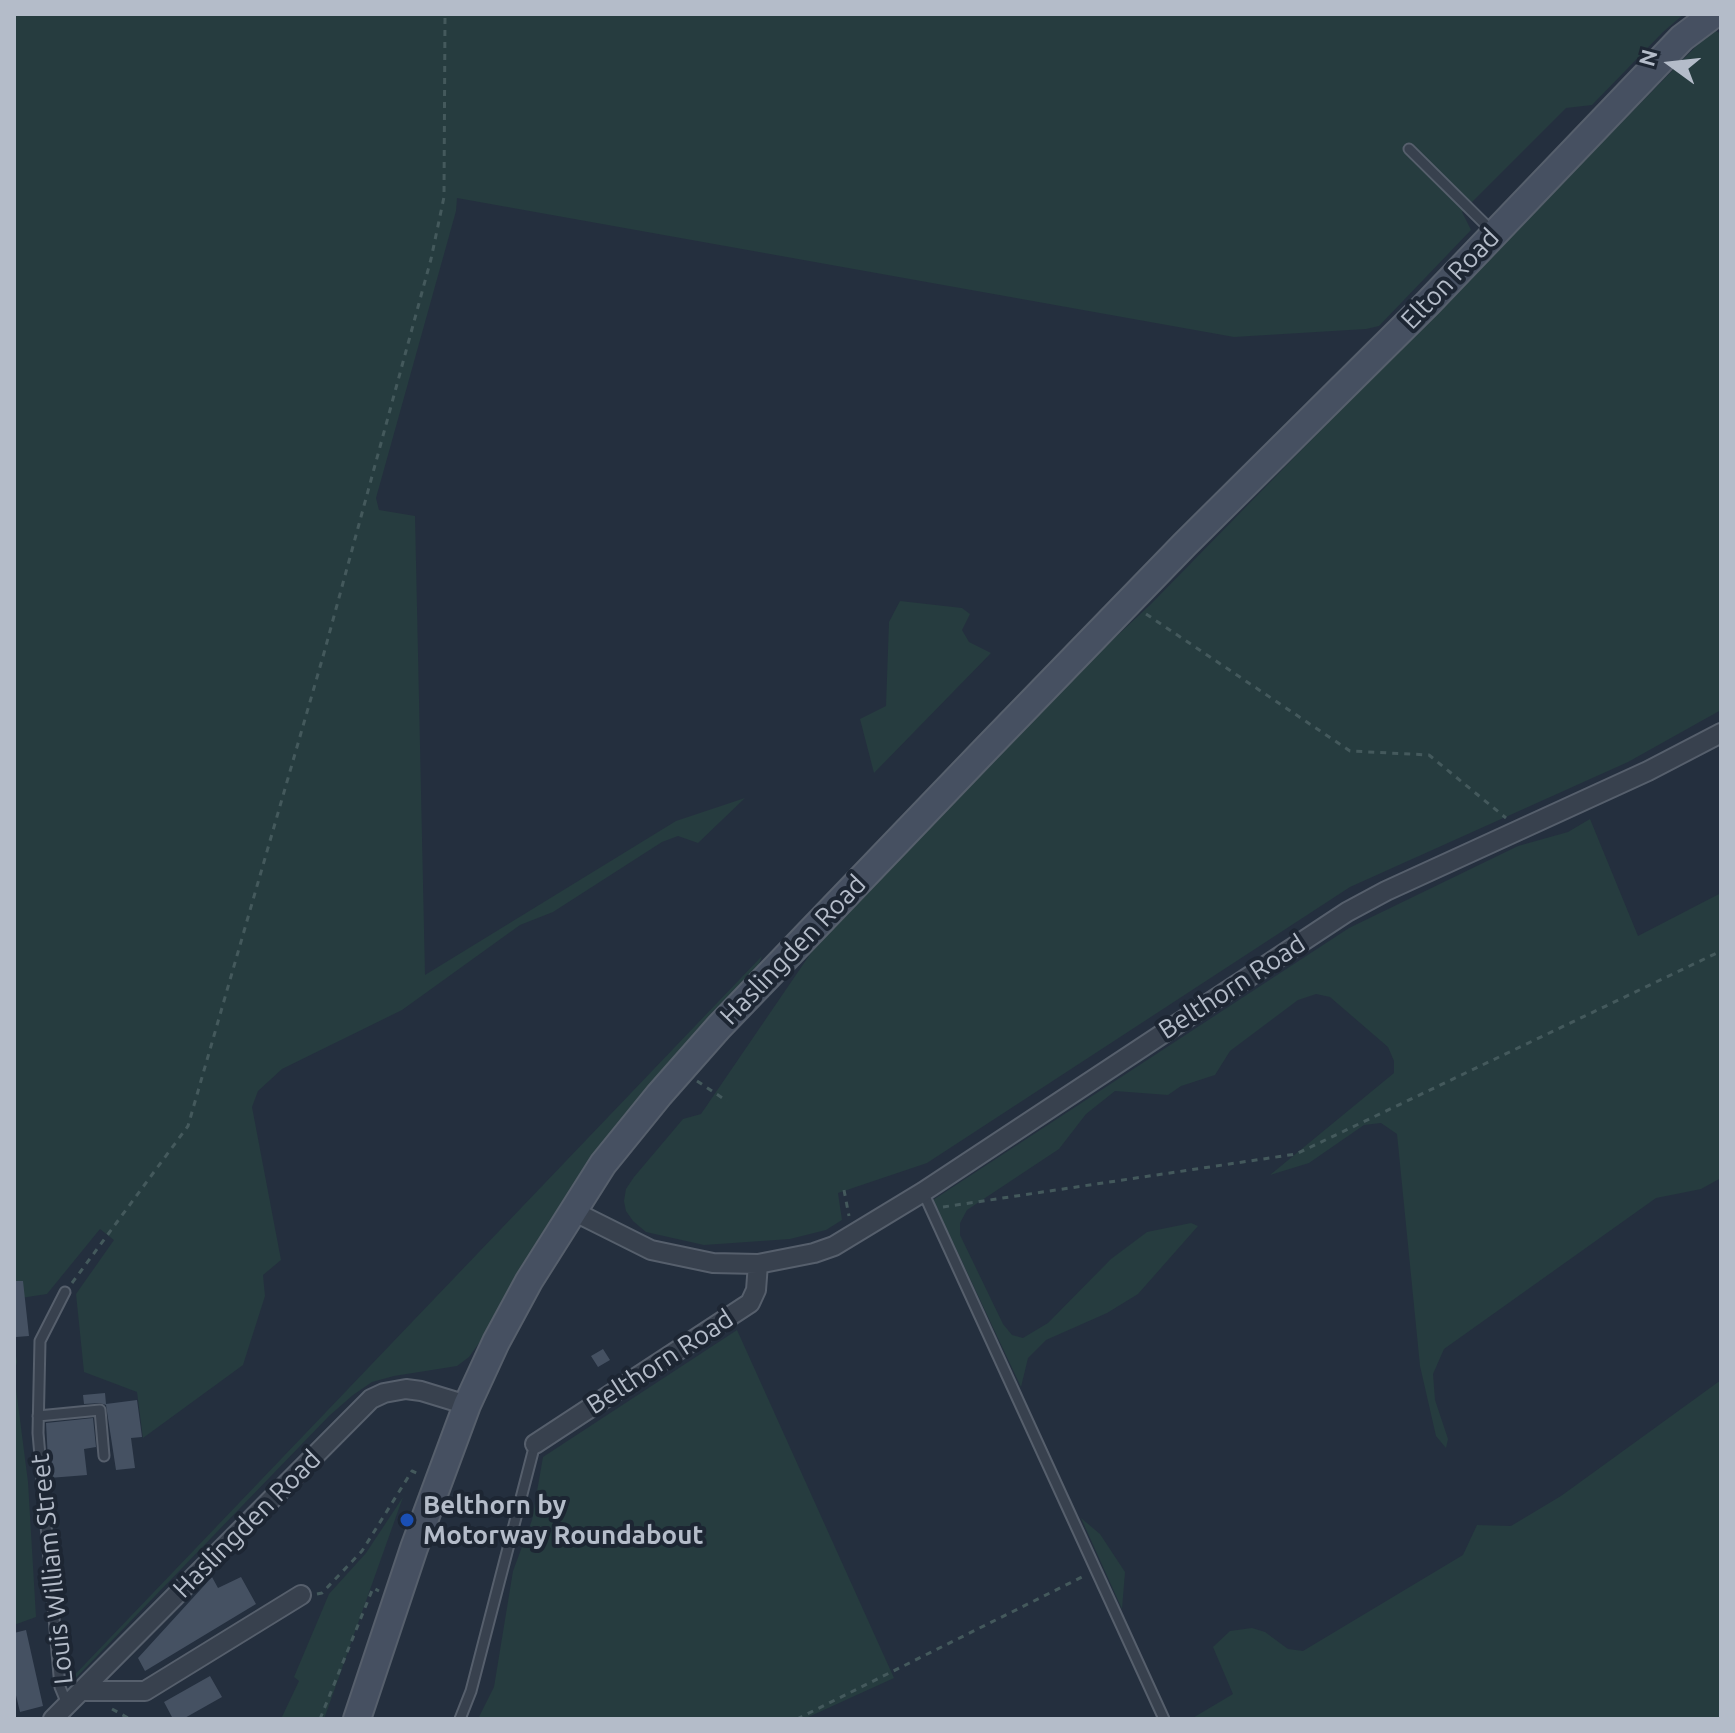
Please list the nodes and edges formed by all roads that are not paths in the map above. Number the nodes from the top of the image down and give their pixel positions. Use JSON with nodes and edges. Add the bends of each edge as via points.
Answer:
{"nodes":[{"id":1,"x":1714,"y":14,"type":"edge"},
{"id":2,"x":1409,"y":149,"type":"dead end"},
{"id":3,"x":1494,"y":233,"type":"junction"},
{"id":4,"x":1185,"y":544,"type":"joint"},
{"id":5,"x":1721,"y":733,"type":"edge"},
{"id":6,"x":927,"y":1200,"type":"junction"},
{"id":7,"x":573,"y":1211,"type":"junction"},
{"id":8,"x":758,"y":1264,"type":"junction"},
{"id":9,"x":65,"y":1292,"type":"road end"},
{"id":10,"x":467,"y":1405,"type":"junction"},
{"id":11,"x":38,"y":1416,"type":"junction"},
{"id":12,"x":535,"y":1444,"type":"joint"},
{"id":13,"x":104,"y":1456,"type":"dead end"},
{"id":14,"x":301,"y":1595,"type":"road end"},
{"id":15,"x":81,"y":1691,"type":"junction"},
{"id":16,"x":67,"y":1704,"type":"junction"},
{"id":17,"x":53,"y":1719,"type":"edge"},
{"id":18,"x":357,"y":1719,"type":"edge"},
{"id":19,"x":460,"y":1719,"type":"edge"},
{"id":20,"x":1164,"y":1719,"type":"edge"}],
"edges":[{"from":1,"to":3,"type":"main road","name":"Elton Road","via":[[1682,38]]},
{"from":2,"to":3,"type":"lane"},
{"from":3,"to":4,"type":"main road","name":"Elton Road"},
{"from":4,"to":7,"type":"main road","name":"Haslingden Road","via":[[730,1015],[603,1164]]},
{"from":5,"to":6,"type":"street","name":"Belthorn Road","via":[[1347,912]]},
{"from":6,"to":8,"type":"street","name":"Belthorn Road","via":[[814,1253]]},
{"from":6,"to":20,"type":"lane"},
{"from":7,"to":8,"type":"street","name":"Belthorn Road","via":[[651,1250],[713,1263]]},
{"from":7,"to":10,"type":"main road","name":"Haslingden Road","via":[[496,1342]]},
{"from":8,"to":12,"type":"street","name":"Belthorn Road","via":[[750,1303]]},
{"from":9,"to":11,"type":"lane","name":"Louis William Street","via":[[40,1341]]},
{"from":10,"to":15,"type":"street","name":"Haslingden Road","via":[[406,1389],[371,1399]]},
{"from":10,"to":18,"type":"main road","name":"Haslingden Road"},
{"from":11,"to":13,"type":"lane","via":[[100,1410]]},
{"from":11,"to":16,"type":"lane","name":"Louis William Street","via":[[60,1687]]},
{"from":12,"to":19,"type":"lane"},
{"from":14,"to":15,"type":"street","via":[[145,1691]]},
{"from":15,"to":16,"type":"street","name":"Haslingden Road"},
{"from":16,"to":17,"type":"street","name":"Haslingden Road"}]}
